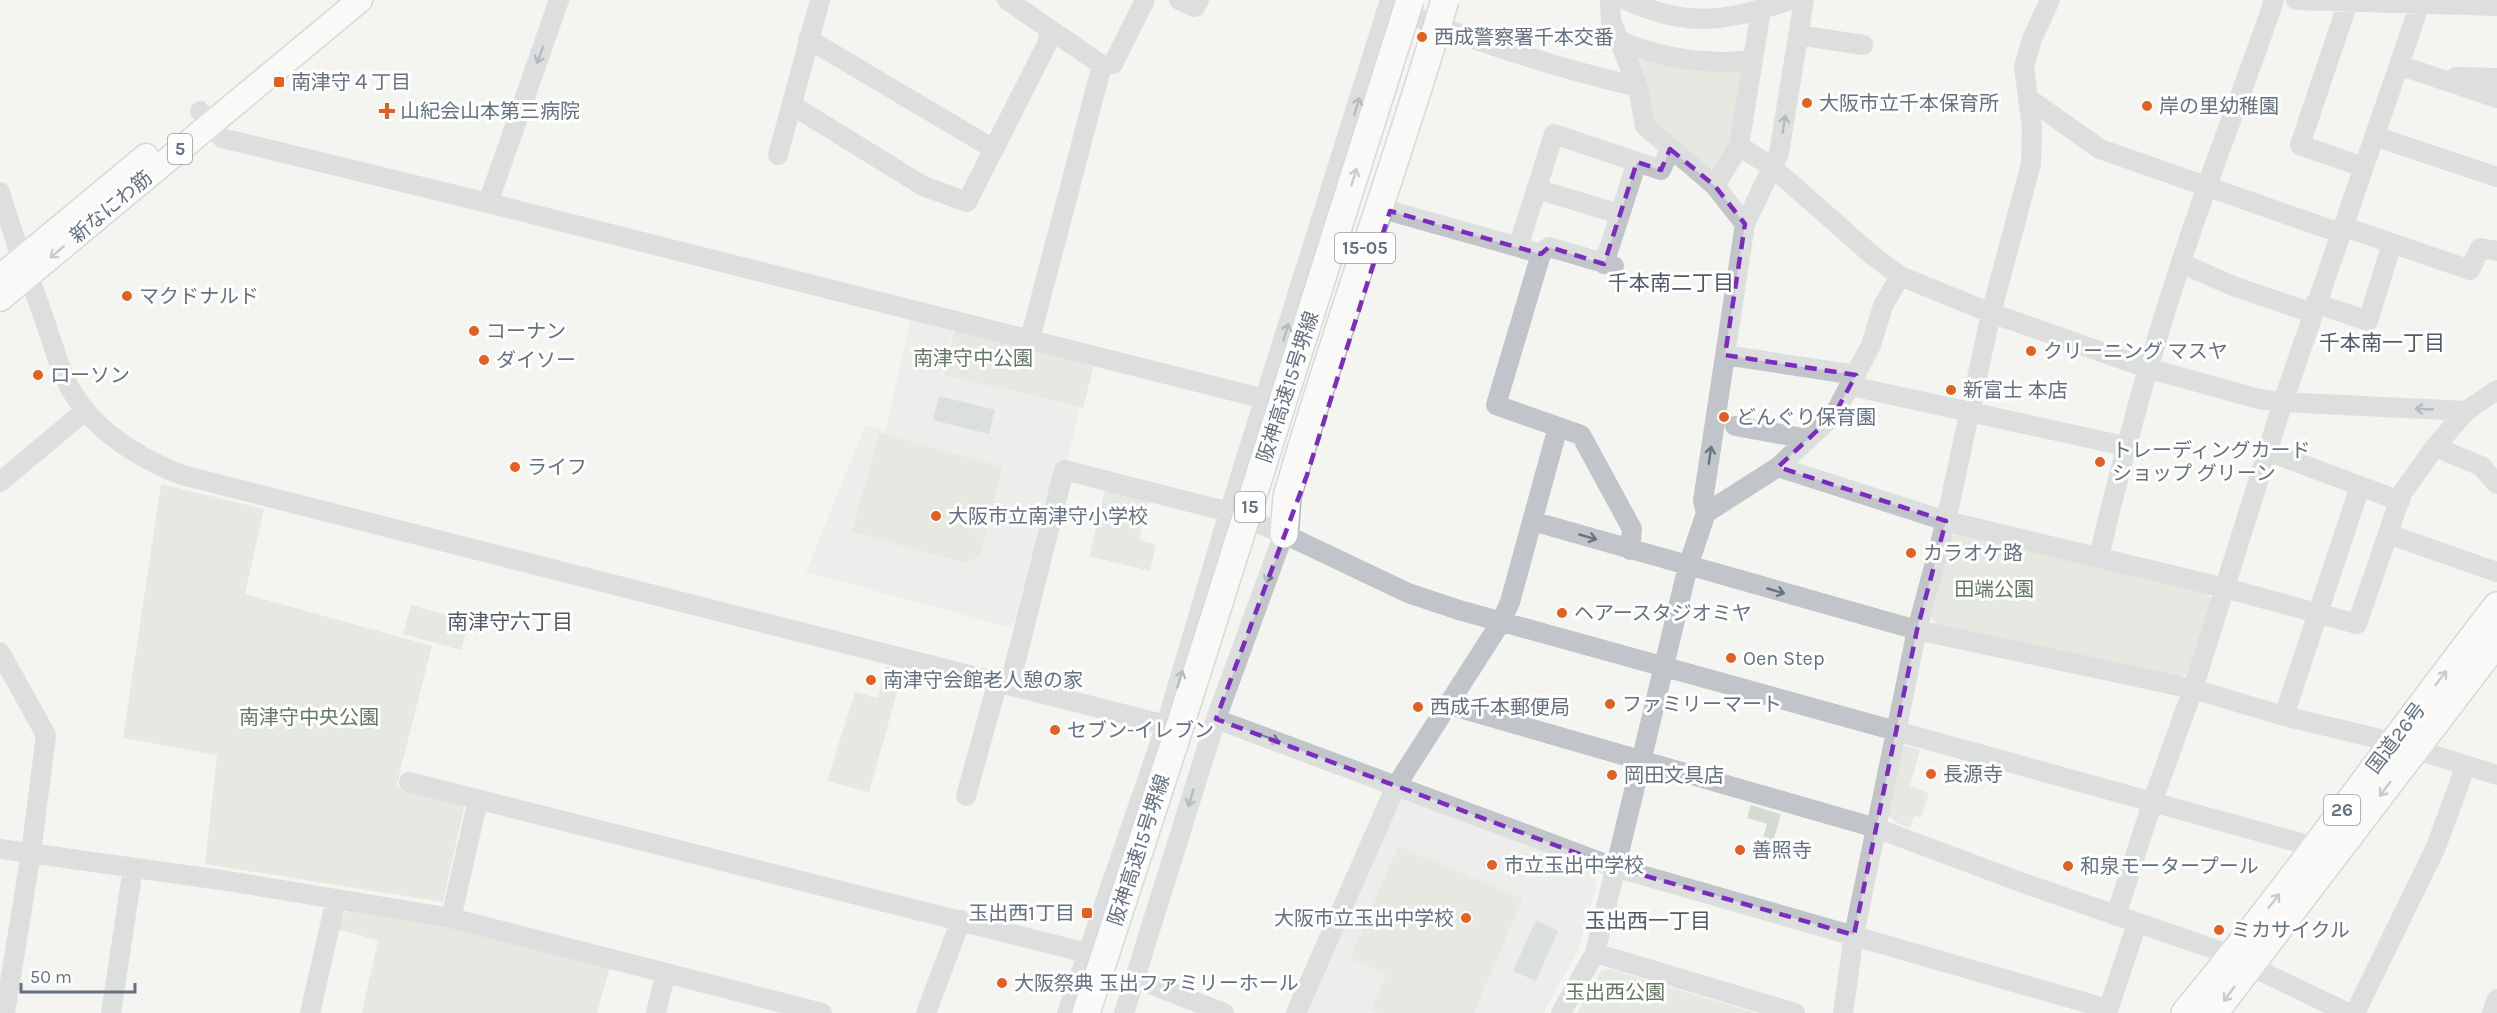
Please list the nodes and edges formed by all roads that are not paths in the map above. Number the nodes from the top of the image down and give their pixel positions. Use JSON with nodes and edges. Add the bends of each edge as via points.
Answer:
{"nodes":[{"id":1,"x":334,"y":0,"type":"edge"},
{"id":2,"x":360,"y":0,"type":"edge"},
{"id":3,"x":560,"y":0,"type":"edge"},
{"id":4,"x":820,"y":0,"type":"edge"},
{"id":5,"x":1007,"y":0,"type":"edge"},
{"id":6,"x":1145,"y":0,"type":"edge"},
{"id":7,"x":1179,"y":0,"type":"edge"},
{"id":8,"x":1199,"y":0,"type":"edge"},
{"id":9,"x":1428,"y":0,"type":"edge"},
{"id":10,"x":1445,"y":0,"type":"edge"},
{"id":11,"x":1456,"y":0,"type":"edge"},
{"id":12,"x":1610,"y":0,"type":"edge"},
{"id":13,"x":1791,"y":0,"type":"edge"},
{"id":14,"x":1804,"y":0,"type":"edge"},
{"id":15,"x":2050,"y":0,"type":"edge"},
{"id":16,"x":2274,"y":0,"type":"edge"},
{"id":17,"x":2296,"y":0,"type":"edge"},
{"id":18,"x":1392,"y":1,"type":"edge"},
{"id":19,"x":1632,"y":1,"type":"edge"},
{"id":20,"x":2372,"y":1,"type":"edge"},
{"id":21,"x":2348,"y":2,"type":"junction"},
{"id":22,"x":2420,"y":4,"type":"junction"},
{"id":23,"x":2497,"y":6,"type":"edge"},
{"id":24,"x":1761,"y":10,"type":"junction"},
{"id":25,"x":1048,"y":28,"type":"junction"},
{"id":26,"x":1447,"y":31,"type":"junction"},
{"id":27,"x":1798,"y":35,"type":"junction"},
{"id":28,"x":808,"y":39,"type":"junction"},
{"id":29,"x":1617,"y":40,"type":"junction"},
{"id":30,"x":1863,"y":45,"type":"dead end"},
{"id":31,"x":1753,"y":60,"type":"junction"},
{"id":32,"x":1102,"y":65,"type":"junction"},
{"id":33,"x":2398,"y":65,"type":"junction"},
{"id":34,"x":2438,"y":77,"type":"junction"},
{"id":35,"x":2497,"y":78,"type":"edge"},
{"id":36,"x":1638,"y":87,"type":"junction"},
{"id":37,"x":2497,"y":98,"type":"edge"},
{"id":38,"x":2029,"y":99,"type":"junction"},
{"id":39,"x":792,"y":105,"type":"junction"},
{"id":40,"x":205,"y":118,"type":"junction"},
{"id":41,"x":2374,"y":136,"type":"junction"},
{"id":42,"x":1739,"y":146,"type":"junction"},
{"id":43,"x":992,"y":148,"type":"junction"},
{"id":44,"x":1670,"y":149,"type":"junction"},
{"id":45,"x":778,"y":155,"type":"dead end"},
{"id":46,"x":1637,"y":162,"type":"junction"},
{"id":47,"x":1773,"y":167,"type":"junction"},
{"id":48,"x":2363,"y":167,"type":"junction"},
{"id":49,"x":2497,"y":177,"type":"edge"},
{"id":50,"x":1715,"y":186,"type":"junction"},
{"id":51,"x":2206,"y":186,"type":"junction"},
{"id":52,"x":1536,"y":189,"type":"junction"},
{"id":53,"x":0,"y":192,"type":"edge"},
{"id":54,"x":488,"y":203,"type":"junction"},
{"id":55,"x":1390,"y":211,"type":"junction"},
{"id":56,"x":1620,"y":214,"type":"junction"},
{"id":57,"x":1745,"y":224,"type":"junction"},
{"id":58,"x":2341,"y":230,"type":"junction"},
{"id":59,"x":2392,"y":243,"type":"junction"},
{"id":60,"x":1518,"y":247,"type":"junction"},
{"id":61,"x":2497,"y":251,"type":"edge"},
{"id":62,"x":1541,"y":254,"type":"junction"},
{"id":63,"x":2181,"y":263,"type":"junction"},
{"id":64,"x":24,"y":268,"type":"junction"},
{"id":65,"x":1900,"y":276,"type":"junction"},
{"id":66,"x":0,"y":277,"type":"edge"},
{"id":67,"x":0,"y":299,"type":"edge"},
{"id":68,"x":2314,"y":308,"type":"junction"},
{"id":69,"x":1991,"y":313,"type":"junction"},
{"id":70,"x":1030,"y":339,"type":"junction"},
{"id":71,"x":1725,"y":355,"type":"junction"},
{"id":72,"x":2147,"y":368,"type":"junction"},
{"id":73,"x":1854,"y":380,"type":"junction"},
{"id":74,"x":2497,"y":390,"type":"edge"},
{"id":75,"x":1265,"y":399,"type":"junction"},
{"id":76,"x":2283,"y":402,"type":"junction"},
{"id":77,"x":86,"y":410,"type":"junction"},
{"id":78,"x":1971,"y":410,"type":"junction"},
{"id":79,"x":2466,"y":411,"type":"junction"},
{"id":80,"x":1736,"y":426,"type":"dead end"},
{"id":81,"x":1558,"y":427,"type":"junction"},
{"id":82,"x":1809,"y":439,"type":"junction"},
{"id":83,"x":2125,"y":446,"type":"junction"},
{"id":84,"x":2435,"y":447,"type":"junction"},
{"id":85,"x":2266,"y":451,"type":"junction"},
{"id":86,"x":1778,"y":467,"type":"junction"},
{"id":87,"x":0,"y":482,"type":"edge"},
{"id":88,"x":2497,"y":484,"type":"edge"},
{"id":89,"x":2360,"y":486,"type":"junction"},
{"id":90,"x":2400,"y":501,"type":"junction"},
{"id":91,"x":1229,"y":512,"type":"junction"},
{"id":92,"x":1706,"y":513,"type":"junction"},
{"id":93,"x":1532,"y":521,"type":"junction"},
{"id":94,"x":1946,"y":521,"type":"junction"},
{"id":95,"x":1284,"y":534,"type":"junction"},
{"id":96,"x":2388,"y":534,"type":"junction"},
{"id":97,"x":1630,"y":550,"type":"junction"},
{"id":98,"x":2099,"y":557,"type":"junction"},
{"id":99,"x":1688,"y":566,"type":"junction"},
{"id":100,"x":2497,"y":572,"type":"edge"},
{"id":101,"x":2225,"y":588,"type":"junction"},
{"id":102,"x":2497,"y":606,"type":"edge"},
{"id":103,"x":2318,"y":612,"type":"junction"},
{"id":104,"x":1502,"y":622,"type":"junction"},
{"id":105,"x":1917,"y":630,"type":"junction"},
{"id":106,"x":2497,"y":642,"type":"edge"},
{"id":107,"x":0,"y":652,"type":"edge"},
{"id":108,"x":1663,"y":666,"type":"junction"},
{"id":109,"x":1004,"y":683,"type":"junction"},
{"id":110,"x":2193,"y":689,"type":"junction"},
{"id":111,"x":1449,"y":705,"type":"junction"},
{"id":112,"x":2284,"y":716,"type":"junction"},
{"id":113,"x":1216,"y":719,"type":"junction"},
{"id":114,"x":1166,"y":725,"type":"junction"},
{"id":115,"x":1895,"y":730,"type":"junction"},
{"id":116,"x":2403,"y":746,"type":"junction"},
{"id":117,"x":1640,"y":760,"type":"junction"},
{"id":118,"x":2466,"y":765,"type":"junction"},
{"id":119,"x":2497,"y":775,"type":"edge"},
{"id":120,"x":410,"y":782,"type":"dead end"},
{"id":121,"x":1396,"y":786,"type":"junction"},
{"id":122,"x":966,"y":796,"type":"dead end"},
{"id":123,"x":478,"y":800,"type":"junction"},
{"id":124,"x":2153,"y":800,"type":"junction"},
{"id":125,"x":1876,"y":828,"type":"junction"},
{"id":126,"x":2314,"y":847,"type":"junction"},
{"id":127,"x":0,"y":849,"type":"edge"},
{"id":128,"x":31,"y":853,"type":"junction"},
{"id":129,"x":1614,"y":867,"type":"junction"},
{"id":130,"x":133,"y":868,"type":"junction"},
{"id":131,"x":336,"y":899,"type":"junction"},
{"id":132,"x":2116,"y":916,"type":"junction"},
{"id":133,"x":451,"y":918,"type":"junction"},
{"id":134,"x":961,"y":920,"type":"junction"},
{"id":135,"x":2138,"y":923,"type":"junction"},
{"id":136,"x":1854,"y":935,"type":"junction"},
{"id":137,"x":1087,"y":953,"type":"junction"},
{"id":138,"x":1595,"y":953,"type":"junction"},
{"id":139,"x":2240,"y":961,"type":"junction"},
{"id":140,"x":665,"y":975,"type":"junction"},
{"id":141,"x":1135,"y":978,"type":"junction"},
{"id":142,"x":2497,"y":999,"type":"edge"},
{"id":143,"x":2108,"y":1011,"type":"edge"},
{"id":144,"x":5,"y":1013,"type":"edge"},
{"id":145,"x":111,"y":1013,"type":"edge"},
{"id":146,"x":310,"y":1013,"type":"edge"},
{"id":147,"x":656,"y":1013,"type":"edge"},
{"id":148,"x":822,"y":1013,"type":"edge"},
{"id":149,"x":926,"y":1013,"type":"edge"},
{"id":150,"x":1067,"y":1013,"type":"edge"},
{"id":151,"x":1086,"y":1013,"type":"edge"},
{"id":152,"x":1106,"y":1013,"type":"edge"},
{"id":153,"x":1124,"y":1013,"type":"edge"},
{"id":154,"x":1224,"y":1013,"type":"edge"},
{"id":155,"x":1296,"y":1013,"type":"edge"},
{"id":156,"x":1561,"y":1013,"type":"edge"},
{"id":157,"x":1795,"y":1013,"type":"edge"},
{"id":158,"x":1843,"y":1013,"type":"edge"},
{"id":159,"x":2185,"y":1013,"type":"edge"},
{"id":160,"x":2214,"y":1013,"type":"edge"},
{"id":161,"x":2348,"y":1013,"type":"edge"},
{"id":162,"x":2355,"y":1013,"type":"edge"},
{"id":163,"x":2492,"y":1013,"type":"edge"}],
"edges":[{"from":1,"to":40,"type":"main road","name":"新なにわ筋","number":"5"},
{"from":2,"to":40,"type":"main road","name":"新なにわ筋","number":"5"},
{"from":3,"to":54,"type":"street","one_way":true},
{"from":4,"to":28,"type":"street"},
{"from":5,"to":25,"type":"street"},
{"from":6,"to":32,"type":"street","via":[[1113,64]]},
{"from":7,"to":8,"type":"street","via":[[1195,7]]},
{"from":9,"to":152,"type":"highway","name":"阪神高速15号堺線","number":"15"},
{"from":10,"to":95,"type":"highway","number":"15-05","bridge":true,"via":[[1320,384],[1287,497]]},
{"from":11,"to":26,"type":"street"},
{"from":12,"to":29,"type":"street"},
{"from":13,"to":24,"type":"street"},
{"from":14,"to":27,"type":"street"},
{"from":15,"to":38,"type":"street","via":[[2026,56],[2023,75]]},
{"from":16,"to":51,"type":"street"},
{"from":17,"to":21,"type":"street"},
{"from":18,"to":26,"type":"street"},
{"from":75,"to":18,"type":"street","one_way":true},
{"from":151,"to":18,"type":"highway","name":"阪神高速15号堺線","number":"15","one_way":true,"bridge":true,"via":[[1182,720]]},
{"from":19,"to":24,"type":"street","via":[[1685,20],[1713,21]]},
{"from":20,"to":21,"type":"street"},
{"from":20,"to":22,"type":"street"},
{"from":21,"to":48,"type":"street","via":[[2300,145]]},
{"from":22,"to":23,"type":"street"},
{"from":22,"to":33,"type":"street"},
{"from":24,"to":31,"type":"street"},
{"from":25,"to":32,"type":"street"},
{"from":25,"to":43,"type":"street","via":[[1049,40]]},
{"from":26,"to":36,"type":"street"},
{"from":26,"to":55,"type":"street"},
{"from":27,"to":30,"type":"street"},
{"from":47,"to":27,"type":"street","one_way":true,"via":[[1779,153]]},
{"from":28,"to":39,"type":"street"},
{"from":28,"to":43,"type":"street"},
{"from":29,"to":31,"type":"street","via":[[1682,60],[1722,64]]},
{"from":29,"to":36,"type":"street"},
{"from":31,"to":42,"type":"street"},
{"from":32,"to":70,"type":"street"},
{"from":33,"to":34,"type":"street"},
{"from":33,"to":41,"type":"street"},
{"from":34,"to":35,"type":"street"},
{"from":34,"to":37,"type":"street"},
{"from":36,"to":44,"type":"street","via":[[1645,126]]},
{"from":38,"to":51,"type":"street","via":[[2100,149]]},
{"from":38,"to":69,"type":"street","via":[[2031,164]]},
{"from":39,"to":43,"type":"street","via":[[923,186],[967,202]]},
{"from":39,"to":45,"type":"street"},
{"from":40,"to":54,"type":"street","via":[[222,138]]},
{"from":40,"to":64,"type":"main road","name":"新なにわ筋","number":"5"},
{"from":41,"to":48,"type":"street"},
{"from":41,"to":49,"type":"street"},
{"from":42,"to":47,"type":"street"},
{"from":42,"to":50,"type":"street"},
{"from":44,"to":46,"type":"street","via":[[1661,170]]},
{"from":44,"to":50,"type":"street"},
{"from":46,"to":52,"type":"street","via":[[1554,134]]},
{"from":46,"to":56,"type":"street"},
{"from":47,"to":57,"type":"street"},
{"from":47,"to":65,"type":"street"},
{"from":48,"to":58,"type":"street"},
{"from":50,"to":57,"type":"street"},
{"from":51,"to":58,"type":"street"},
{"from":51,"to":63,"type":"street"},
{"from":52,"to":56,"type":"street"},
{"from":52,"to":60,"type":"street"},
{"from":53,"to":64,"type":"street"},
{"from":54,"to":70,"type":"street"},
{"from":55,"to":60,"type":"street"},
{"from":55,"to":95,"type":"street"},
{"from":56,"to":62,"type":"street","via":[[1609,265],[1550,247]]},
{"from":57,"to":71,"type":"street"},
{"from":58,"to":59,"type":"street"},
{"from":58,"to":68,"type":"street"},
{"from":59,"to":61,"type":"street","via":[[2469,270],[2480,248]]},
{"from":59,"to":68,"type":"street","via":[[2368,321]]},
{"from":60,"to":62,"type":"street"},
{"from":62,"to":81,"type":"street","via":[[1496,405]]},
{"from":63,"to":68,"type":"street","via":[[2233,286]]},
{"from":63,"to":72,"type":"street"},
{"from":64,"to":66,"type":"main road","name":"新なにわ筋","number":"5"},
{"from":64,"to":67,"type":"main road","name":"新なにわ筋","number":"5"},
{"from":64,"to":77,"type":"street","via":[[64,376]]},
{"from":65,"to":69,"type":"street"},
{"from":65,"to":73,"type":"street","via":[[1883,306],[1871,345]]},
{"from":68,"to":76,"type":"street"},
{"from":69,"to":72,"type":"street"},
{"from":69,"to":78,"type":"street"},
{"from":70,"to":75,"type":"street"},
{"from":71,"to":73,"type":"street"},
{"from":92,"to":71,"type":"street","one_way":true,"via":[[1704,501]]},
{"from":72,"to":76,"type":"street"},
{"from":72,"to":83,"type":"street"},
{"from":73,"to":78,"type":"street"},
{"from":73,"to":82,"type":"street","via":[[1834,415]]},
{"from":74,"to":79,"type":"street"},
{"from":75,"to":91,"type":"street"},
{"from":79,"to":76,"type":"street","one_way":true},
{"from":76,"to":85,"type":"street"},
{"from":77,"to":87,"type":"street"},
{"from":77,"to":109,"type":"street","via":[[129,450],[182,475]]},
{"from":78,"to":83,"type":"street"},
{"from":78,"to":94,"type":"street"},
{"from":79,"to":84,"type":"street"},
{"from":80,"to":82,"type":"street"},
{"from":81,"to":93,"type":"street"},
{"from":81,"to":97,"type":"street","via":[[1581,435],[1632,529]]},
{"from":82,"to":86,"type":"street"},
{"from":83,"to":98,"type":"street"},
{"from":84,"to":88,"type":"street","via":[[2481,466]]},
{"from":84,"to":90,"type":"street"},
{"from":85,"to":89,"type":"street"},
{"from":85,"to":101,"type":"street"},
{"from":86,"to":92,"type":"street"},
{"from":86,"to":94,"type":"street"},
{"from":89,"to":90,"type":"street"},
{"from":89,"to":103,"type":"street"},
{"from":90,"to":96,"type":"street"},
{"from":91,"to":95,"type":"street"},
{"from":91,"to":109,"type":"street","via":[[1064,470]]},
{"from":114,"to":91,"type":"street","one_way":true},
{"from":92,"to":99,"type":"street"},
{"from":93,"to":97,"type":"street","one_way":true},
{"from":93,"to":104,"type":"street"},
{"from":94,"to":98,"type":"street"},
{"from":94,"to":105,"type":"street"},
{"from":95,"to":104,"type":"street","via":[[1408,593]]},
{"from":95,"to":113,"type":"street","one_way":true},
{"from":96,"to":100,"type":"street"},
{"from":96,"to":103,"type":"street","via":[[2357,624]]},
{"from":97,"to":99,"type":"street"},
{"from":98,"to":101,"type":"street"},
{"from":99,"to":105,"type":"street","one_way":true},
{"from":99,"to":108,"type":"street"},
{"from":101,"to":103,"type":"street"},
{"from":101,"to":110,"type":"street"},
{"from":116,"to":102,"type":"highway","name":"国道26号","number":"26","one_way":true},
{"from":103,"to":112,"type":"street"},
{"from":104,"to":108,"type":"street"},
{"from":104,"to":111,"type":"street"},
{"from":105,"to":110,"type":"street"},
{"from":105,"to":115,"type":"street"},
{"from":106,"to":116,"type":"highway","name":"国道26号","number":"26"},
{"from":107,"to":128,"type":"street","via":[[46,735]]},
{"from":108,"to":115,"type":"street"},
{"from":108,"to":117,"type":"street"},
{"from":109,"to":114,"type":"street"},
{"from":109,"to":122,"type":"street"},
{"from":110,"to":112,"type":"street"},
{"from":110,"to":124,"type":"street"},
{"from":111,"to":117,"type":"street"},
{"from":111,"to":121,"type":"street"},
{"from":112,"to":116,"type":"street"},
{"from":113,"to":121,"type":"street","one_way":true},
{"from":113,"to":141,"type":"street","one_way":true},
{"from":114,"to":137,"type":"street"},
{"from":115,"to":124,"type":"street"},
{"from":115,"to":125,"type":"street"},
{"from":116,"to":118,"type":"street"},
{"from":116,"to":126,"type":"highway","name":"国道26号","number":"26"},
{"from":116,"to":139,"type":"highway","name":"国道26号","number":"26","one_way":true},
{"from":117,"to":125,"type":"street"},
{"from":117,"to":129,"type":"street"},
{"from":118,"to":119,"type":"street"},
{"from":118,"to":162,"type":"street","via":[[2436,847]]},
{"from":120,"to":123,"type":"street"},
{"from":121,"to":129,"type":"street"},
{"from":121,"to":155,"type":"street"},
{"from":123,"to":133,"type":"street"},
{"from":123,"to":134,"type":"street"},
{"from":124,"to":126,"type":"street"},
{"from":124,"to":132,"type":"street"},
{"from":125,"to":132,"type":"street"},
{"from":125,"to":136,"type":"street"},
{"from":139,"to":126,"type":"highway","name":"国道26号","number":"26","one_way":true},
{"from":127,"to":128,"type":"street"},
{"from":128,"to":130,"type":"street"},
{"from":128,"to":144,"type":"street"},
{"from":129,"to":136,"type":"street"},
{"from":129,"to":138,"type":"street"},
{"from":130,"to":131,"type":"street"},
{"from":130,"to":145,"type":"street"},
{"from":131,"to":133,"type":"street"},
{"from":131,"to":146,"type":"street"},
{"from":132,"to":135,"type":"street"},
{"from":133,"to":140,"type":"street"},
{"from":134,"to":137,"type":"street"},
{"from":134,"to":149,"type":"street"},
{"from":135,"to":139,"type":"street"},
{"from":135,"to":143,"type":"street"},
{"from":136,"to":143,"type":"street"},
{"from":136,"to":158,"type":"street"},
{"from":137,"to":150,"type":"street"},
{"from":138,"to":156,"type":"street"},
{"from":138,"to":157,"type":"street"},
{"from":139,"to":159,"type":"highway","name":"国道26号","number":"26"},
{"from":139,"to":160,"type":"highway","name":"国道26号","number":"26","one_way":true},
{"from":139,"to":161,"type":"street"},
{"from":140,"to":147,"type":"street"},
{"from":140,"to":148,"type":"street"},
{"from":141,"to":153,"type":"street"},
{"from":141,"to":154,"type":"street"},
{"from":142,"to":163,"type":"street"}]}
